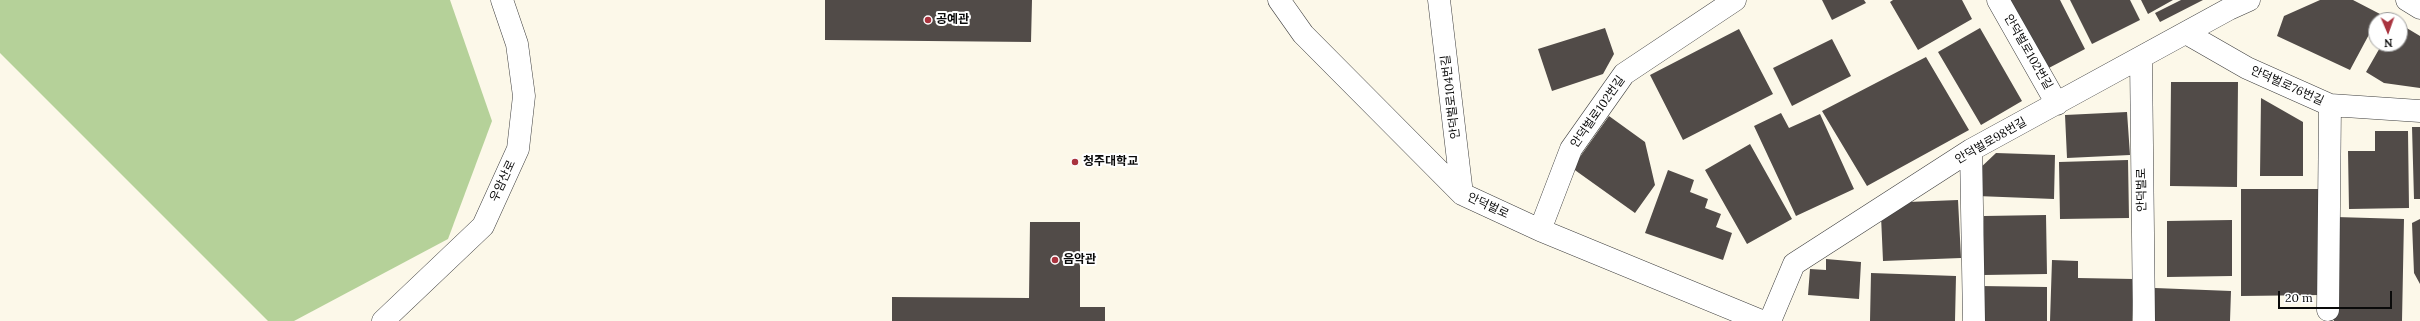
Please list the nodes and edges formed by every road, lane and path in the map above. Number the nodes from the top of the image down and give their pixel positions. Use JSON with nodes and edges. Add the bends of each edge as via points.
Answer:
{"nodes":[{"id":1,"x":502,"y":0,"type":"edge"},
{"id":2,"x":1279,"y":0,"type":"edge"},
{"id":3,"x":1439,"y":0,"type":"edge"},
{"id":4,"x":1735,"y":0,"type":"edge"},
{"id":5,"x":1998,"y":0,"type":"edge"},
{"id":6,"x":2249,"y":0,"type":"edge"},
{"id":7,"x":2407,"y":0,"type":"edge"},
{"id":8,"x":2420,"y":8,"type":"edge"},
{"id":9,"x":2186,"y":32,"type":"junction"},
{"id":10,"x":2141,"y":59,"type":"junction"},
{"id":11,"x":2057,"y":104,"type":"junction"},
{"id":12,"x":2330,"y":105,"type":"junction"},
{"id":13,"x":2420,"y":111,"type":"edge"},
{"id":14,"x":1971,"y":150,"type":"junction"},
{"id":15,"x":1462,"y":194,"type":"junction"},
{"id":16,"x":1540,"y":230,"type":"junction"},
{"id":17,"x":2328,"y":310,"type":"dead end"},
{"id":18,"x":383,"y":321,"type":"edge"},
{"id":19,"x":1761,"y":321,"type":"edge"},
{"id":20,"x":1770,"y":321,"type":"edge"},
{"id":21,"x":1974,"y":321,"type":"edge"},
{"id":22,"x":2144,"y":321,"type":"edge"}],
"edges":[{"from":1,"to":18,"type":"street","name":"우암산로","via":[[517,44],[524,96],[518,149],[483,226]]},
{"from":2,"to":15,"type":"street","name":"안덕벌로","via":[[1302,34]]},
{"from":3,"to":15,"type":"street","name":"안덕벌로104번길"},
{"from":4,"to":16,"type":"street","name":"안덕벌로102번길","via":[[1624,74],[1571,149]]},
{"from":5,"to":11,"type":"street","name":"안덕벌로102번길"},
{"from":6,"to":9,"type":"street","name":"안덕벌로98번길"},
{"from":7,"to":8,"type":"street"},
{"from":9,"to":10,"type":"street","name":"안덕벌로98번길"},
{"from":9,"to":12,"type":"street","name":"안덕벌로76번길","via":[[2247,68]]},
{"from":10,"to":11,"type":"street","name":"안덕벌로98번길"},
{"from":10,"to":22,"type":"street","name":"안덕벌로"},
{"from":11,"to":14,"type":"street","name":"안덕벌로98번길"},
{"from":12,"to":13,"type":"street","name":"안덕벌로76번길"},
{"from":12,"to":17,"type":"street"},
{"from":14,"to":20,"type":"street","name":"안덕벌로98번길","via":[[1794,264]]},
{"from":14,"to":21,"type":"street"},
{"from":15,"to":16,"type":"street","name":"안덕벌로"},
{"from":16,"to":19,"type":"street","name":"안덕벌로"}]}
